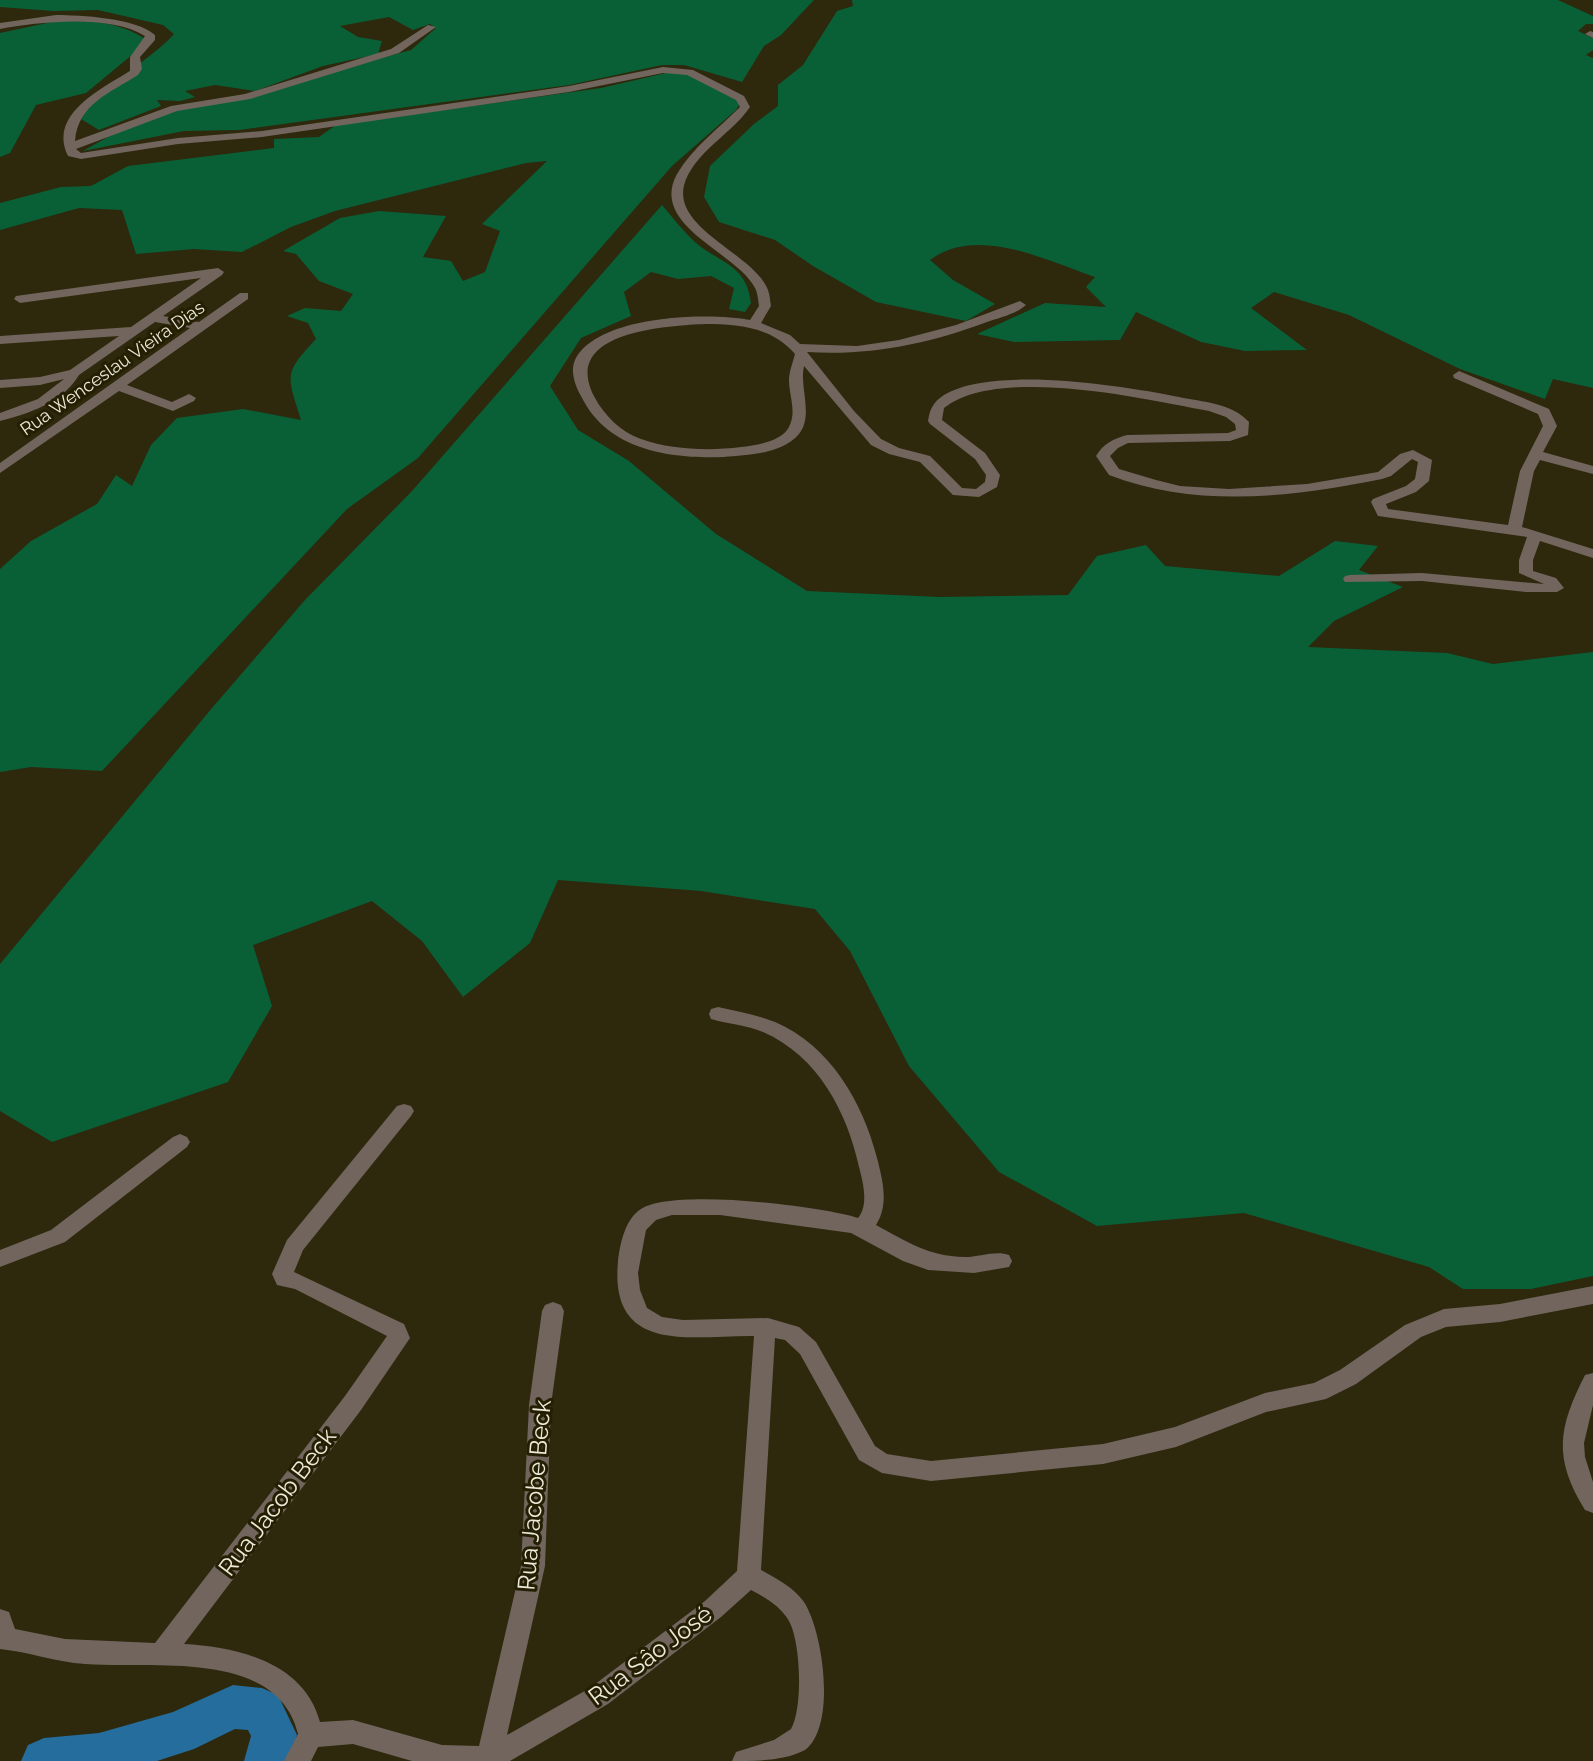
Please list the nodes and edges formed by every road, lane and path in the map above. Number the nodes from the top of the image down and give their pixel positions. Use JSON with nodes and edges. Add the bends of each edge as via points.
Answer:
{"nodes":[{"id":1,"x":0,"y":26,"type":"edge"},
{"id":2,"x":431,"y":27,"type":"dead end"},
{"id":3,"x":69,"y":147,"type":"junction"},
{"id":4,"x":244,"y":296,"type":"dead end"},
{"id":5,"x":20,"y":299,"type":"dead end"},
{"id":6,"x":1020,"y":305,"type":"dead end"},
{"id":7,"x":153,"y":317,"type":"junction"},
{"id":8,"x":754,"y":324,"type":"junction"},
{"id":9,"x":200,"y":326,"type":"junction"},
{"id":10,"x":132,"y":331,"type":"junction"},
{"id":11,"x":0,"y":340,"type":"edge"},
{"id":12,"x":799,"y":351,"type":"junction"},
{"id":13,"x":74,"y":373,"type":"junction"},
{"id":14,"x":1459,"y":375,"type":"dead end"},
{"id":15,"x":40,"y":382,"type":"junction"},
{"id":16,"x":0,"y":384,"type":"edge"},
{"id":17,"x":119,"y":386,"type":"junction"},
{"id":18,"x":189,"y":398,"type":"dead end"},
{"id":19,"x":40,"y":402,"type":"junction"},
{"id":20,"x":0,"y":417,"type":"edge"},
{"id":21,"x":1534,"y":454,"type":"junction"},
{"id":22,"x":0,"y":469,"type":"edge"},
{"id":23,"x":1593,"y":470,"type":"edge"},
{"id":24,"x":1514,"y":530,"type":"junction"},
{"id":25,"x":1535,"y":534,"type":"junction"},
{"id":26,"x":1593,"y":554,"type":"edge"},
{"id":27,"x":1350,"y":579,"type":"dead end"},
{"id":28,"x":718,"y":1014,"type":"dead end"},
{"id":29,"x":404,"y":1111,"type":"dead end"},
{"id":30,"x":180,"y":1142,"type":"dead end"},
{"id":31,"x":862,"y":1228,"type":"junction"},
{"id":32,"x":0,"y":1259,"type":"edge"},
{"id":33,"x":1002,"y":1261,"type":"dead end"},
{"id":34,"x":1593,"y":1295,"type":"edge"},
{"id":35,"x":553,"y":1311,"type":"dead end"},
{"id":36,"x":765,"y":1328,"type":"junction"},
{"id":37,"x":1593,"y":1382,"type":"edge"},
{"id":38,"x":1593,"y":1503,"type":"edge"},
{"id":39,"x":749,"y":1576,"type":"junction"},
{"id":40,"x":2,"y":1632,"type":"edge"},
{"id":41,"x":160,"y":1655,"type":"junction"},
{"id":42,"x":311,"y":1735,"type":"junction"},
{"id":43,"x":489,"y":1759,"type":"edge"},
{"id":44,"x":298,"y":1761,"type":"edge"},
{"id":45,"x":745,"y":1761,"type":"edge"}],
"edges":[{"from":1,"to":3,"type":"street","via":[[76,17],[150,35],[135,57],[134,73],[96,95],[79,113]]},
{"from":2,"to":3,"type":"street","via":[[395,51],[252,95],[184,106]]},
{"from":3,"to":8,"type":"street","via":[[72,154],[93,155],[569,89],[663,70],[689,72],[740,97],[745,107],[689,166],[677,193],[687,221],[743,267],[763,292],[762,317]]},
{"from":4,"to":9,"type":"street","name":"Rua Wenceslau Vieira Dias"},
{"from":5,"to":7,"type":"street","via":[[218,272]]},
{"from":6,"to":12,"type":"street","via":[[967,327],[880,347]]},
{"from":7,"to":9,"type":"street"},
{"from":7,"to":10,"type":"street"},
{"from":8,"to":12,"type":"street","via":[[783,337]]},
{"from":8,"to":12,"type":"street","via":[[667,322],[623,333],[604,341],[582,360],[582,386],[592,406],[630,441],[660,448],[734,452],[769,446],[794,431],[800,412],[795,378]]},
{"from":9,"to":17,"type":"street","name":"Rua Wenceslau Vieira Dias"},
{"from":10,"to":11,"type":"street"},
{"from":10,"to":13,"type":"street"},
{"from":12,"to":24,"type":"street","via":[[865,432],[894,451],[925,458],[958,492],[979,494],[992,484],[993,475],[980,456],[935,421],[934,407],[939,401],[961,391],[992,386],[1081,386],[1212,408],[1242,422],[1243,432],[1230,437],[1115,443],[1103,456],[1122,475],[1177,489],[1251,492],[1382,475],[1413,454],[1425,460],[1422,481],[1378,502],[1383,513]]},
{"from":13,"to":15,"type":"street"},
{"from":13,"to":19,"type":"street","via":[[68,387]]},
{"from":14,"to":21,"type":"street","via":[[1547,416],[1550,426]]},
{"from":15,"to":16,"type":"street"},
{"from":15,"to":19,"type":"street"},
{"from":17,"to":18,"type":"street","via":[[175,408]]},
{"from":17,"to":22,"type":"street","name":"Rua Wenceslau Vieira Dias"},
{"from":19,"to":20,"type":"street"},
{"from":21,"to":23,"type":"street"},
{"from":21,"to":24,"type":"street"},
{"from":24,"to":25,"type":"street"},
{"from":25,"to":26,"type":"street"},
{"from":25,"to":27,"type":"street","via":[[1525,560],[1526,573],[1557,588],[1422,577]]},
{"from":28,"to":31,"type":"street","via":[[759,1022],[785,1036],[819,1066],[847,1100],[874,1191],[873,1214]]},
{"from":29,"to":41,"type":"street","name":"Rua Jacob Beck","via":[[295,1246],[283,1274],[284,1279],[298,1281],[396,1330],[399,1338]]},
{"from":30,"to":32,"type":"street","via":[[58,1236]]},
{"from":31,"to":33,"type":"street","via":[[925,1260],[956,1266]]},
{"from":31,"to":36,"type":"street","via":[[700,1206],[671,1207],[641,1220],[627,1281],[643,1319],[657,1326],[687,1329]]},
{"from":34,"to":36,"type":"street","via":[[1444,1318],[1413,1331],[1348,1377],[1318,1392],[1265,1403],[1176,1437],[1103,1454],[931,1471],[882,1462],[867,1453],[804,1342],[788,1330]]},
{"from":35,"to":43,"type":"street","name":"Rua Jacobe Beck","via":[[540,1405],[533,1566]]},
{"from":36,"to":39,"type":"street"},
{"from":37,"to":38,"type":"street","via":[[1579,1410],[1572,1440],[1572,1458]]},
{"from":39,"to":43,"type":"street","name":"Rua Sâo José","via":[[599,1696]]},
{"from":39,"to":45,"type":"street","via":[[779,1593],[800,1618],[807,1637],[810,1676],[808,1720],[801,1737],[778,1751]]},
{"from":40,"to":41,"type":"street","via":[[48,1648]]},
{"from":41,"to":42,"type":"street","via":[[237,1661],[261,1669],[295,1696]]},
{"from":42,"to":43,"type":"street","via":[[353,1732],[442,1757]]},
{"from":42,"to":44,"type":"street"}]}
